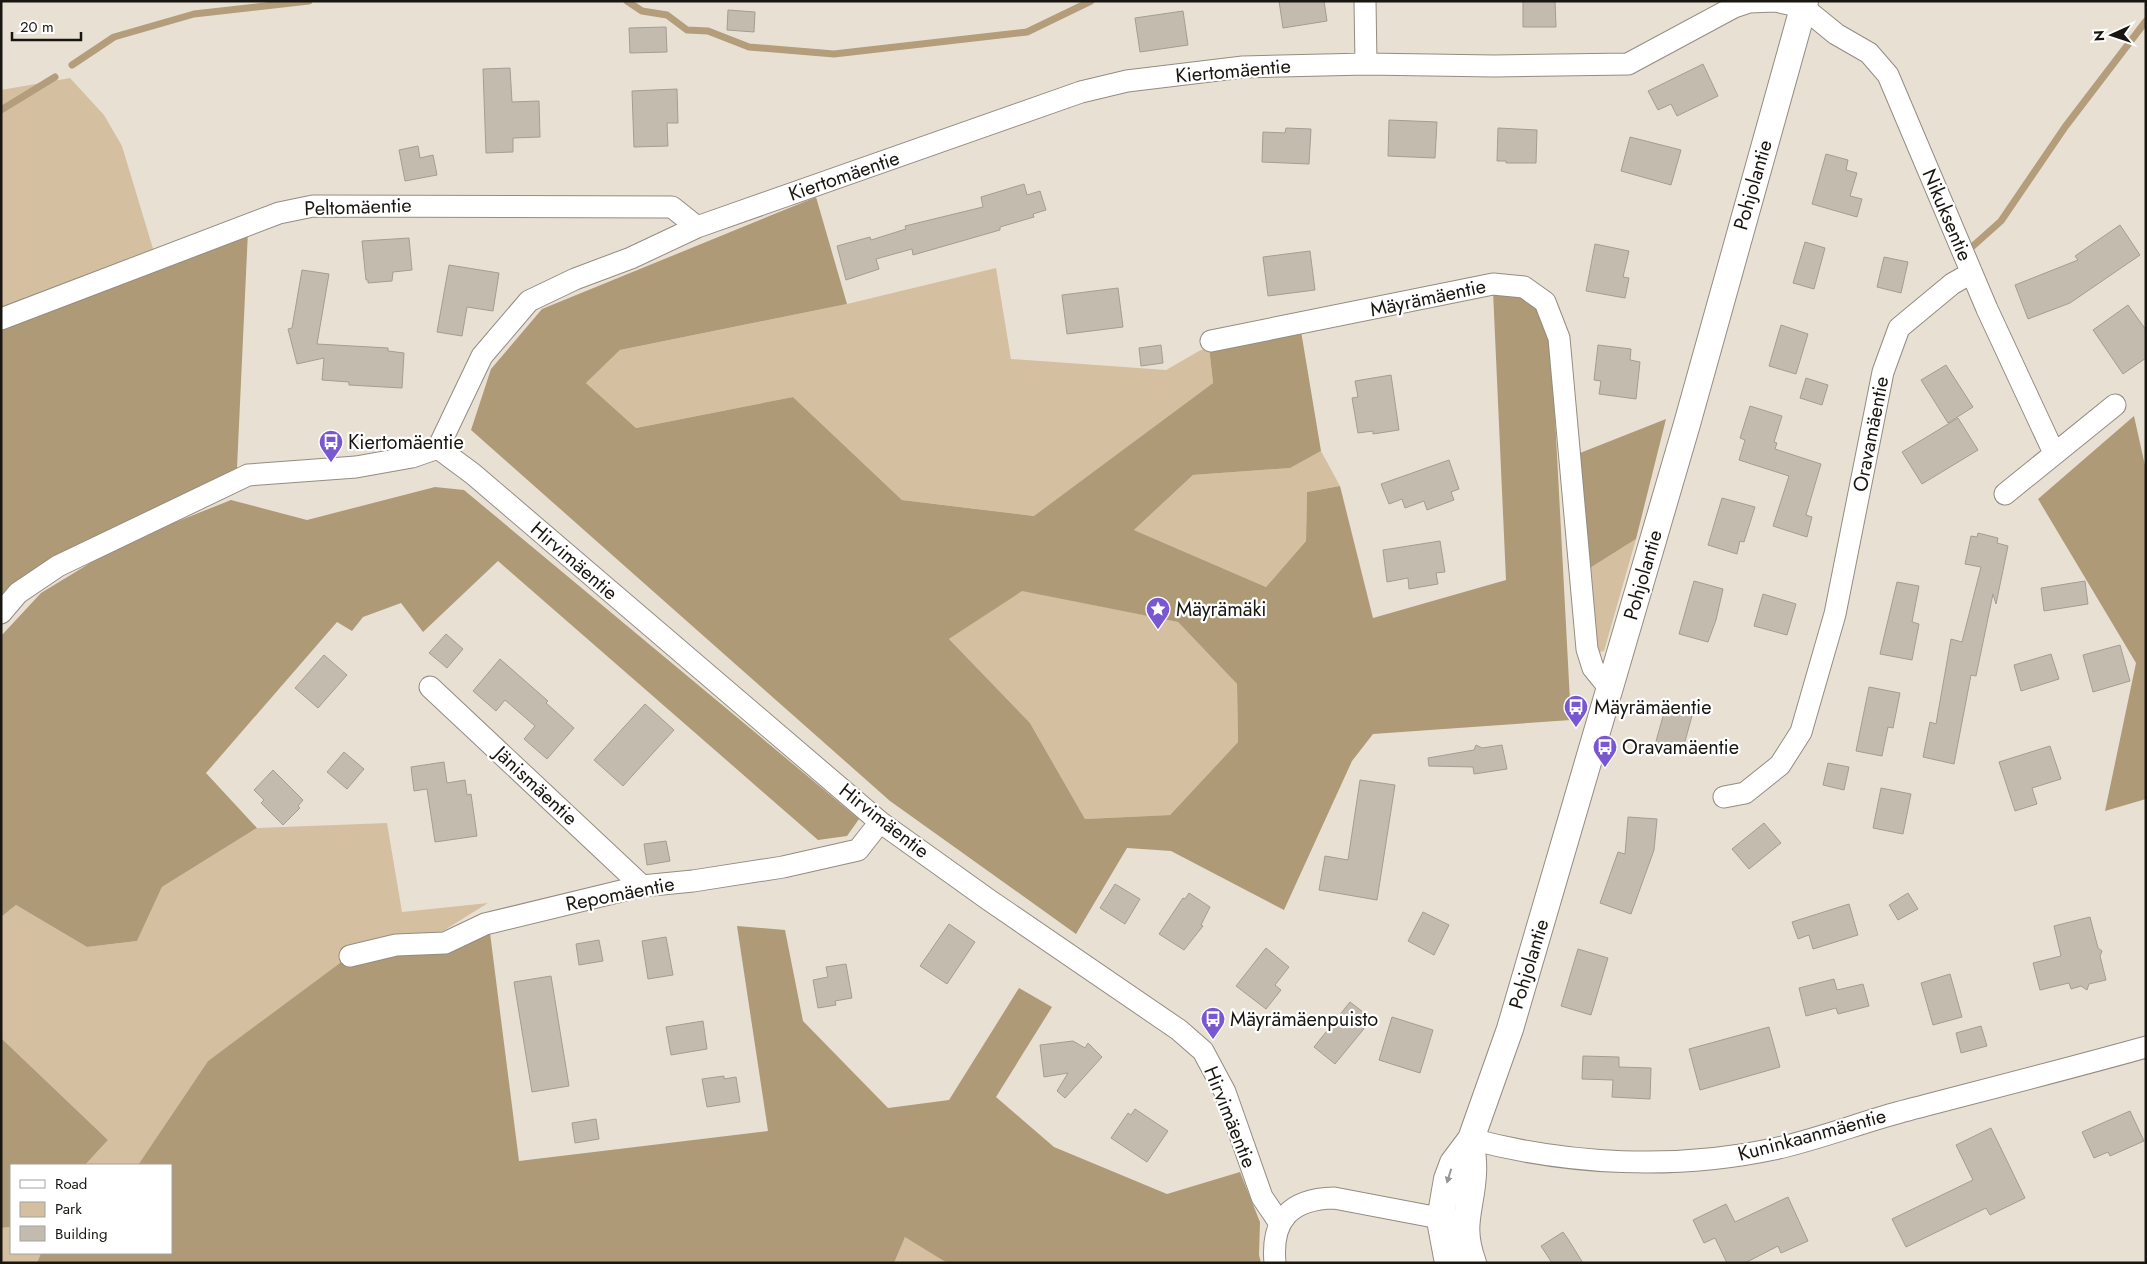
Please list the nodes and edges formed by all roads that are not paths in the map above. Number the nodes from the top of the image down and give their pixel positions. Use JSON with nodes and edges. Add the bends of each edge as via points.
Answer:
{"nodes":[{"id":1,"x":1365,"y":1,"type":"edge"},
{"id":2,"x":1804,"y":4,"type":"edge"},
{"id":3,"x":1366,"y":64,"type":"junction"},
{"id":4,"x":697,"y":227,"type":"junction"},
{"id":5,"x":1972,"y":273,"type":"junction"},
{"id":6,"x":1,"y":319,"type":"edge"},
{"id":7,"x":1211,"y":341,"type":"dead end"},
{"id":8,"x":2115,"y":405,"type":"dead end"},
{"id":9,"x":438,"y":448,"type":"junction"},
{"id":10,"x":2054,"y":453,"type":"junction"},
{"id":11,"x":2005,"y":494,"type":"dead end"},
{"id":12,"x":1,"y":613,"type":"edge"},
{"id":13,"x":430,"y":687,"type":"dead end"},
{"id":14,"x":1610,"y":689,"type":"junction"},
{"id":15,"x":1724,"y":797,"type":"dead end"},
{"id":16,"x":880,"y":822,"type":"junction"},
{"id":17,"x":642,"y":886,"type":"junction"},
{"id":18,"x":350,"y":956,"type":"dead end"},
{"id":19,"x":2146,"y":1046,"type":"edge"},
{"id":20,"x":1471,"y":1139,"type":"junction"},
{"id":21,"x":1452,"y":1221,"type":"junction"},
{"id":22,"x":1279,"y":1222,"type":"junction"},
{"id":23,"x":1275,"y":1263,"type":"edge"},
{"id":24,"x":1448,"y":1263,"type":"edge"},
{"id":25,"x":1473,"y":1263,"type":"edge"}],
"edges":[{"from":1,"to":3,"type":"street"},
{"from":2,"to":3,"type":"street","name":"Kiertomäentie","via":[[1749,2],[1628,64]]},
{"from":2,"to":5,"type":"street","name":"Nikuksentie","via":[[1836,34],[1869,53],[1888,74]]},
{"from":2,"to":14,"type":"street","name":"Pohjolantie"},
{"from":3,"to":4,"type":"street","name":"Kiertomäentie","via":[[1243,67],[1127,81],[1081,92]]},
{"from":4,"to":6,"type":"street","name":"Peltomäentie","via":[[672,207],[313,206],[279,213]]},
{"from":4,"to":9,"type":"street","name":"Kiertomäentie","via":[[529,301],[482,356]]},
{"from":5,"to":10,"type":"street","name":"Nikuksentie"},
{"from":5,"to":15,"type":"street","name":"Oravamäentie","via":[[1952,284],[1899,328],[1883,372],[1835,614],[1801,732],[1780,765],[1746,793]]},
{"from":7,"to":14,"type":"street","name":"Mäyrämäentie","via":[[1493,284],[1524,287],[1544,302],[1559,338],[1587,649],[1593,668]]},
{"from":8,"to":10,"type":"street"},
{"from":9,"to":12,"type":"street","via":[[356,467],[248,475],[58,566],[18,593]]},
{"from":9,"to":16,"type":"street","name":"Hirvimäentie","via":[[473,474]]},
{"from":10,"to":11,"type":"street"},
{"from":13,"to":17,"type":"street","name":"Jänismäentie"},
{"from":14,"to":20,"type":"street","name":"Pohjolantie","via":[[1510,1029]]},
{"from":16,"to":17,"type":"street","name":"Repomäentie","via":[[858,850],[783,867]]},
{"from":16,"to":22,"type":"street","name":"Hirvimäentie","via":[[1179,1030],[1203,1051],[1224,1092],[1262,1197]]},
{"from":17,"to":18,"type":"street","name":"Repomäentie","via":[[485,924],[446,943],[396,945]]},
{"from":19,"to":20,"type":"street","name":"Kuninkaanmäentie","via":[[1775,1149],[1703,1161],[1580,1159],[1507,1149]]},
{"from":20,"to":21,"type":"street","name":"Pohjolantie","via":[[1473,1174]]},
{"from":21,"to":22,"type":"street","via":[[1334,1198],[1314,1198]]},
{"from":21,"to":24,"type":"street","name":"Pohjolantie"},
{"from":21,"to":25,"type":"street","name":"Pohjolantie"},
{"from":22,"to":23,"type":"street","via":[[1273,1243]]}]}
